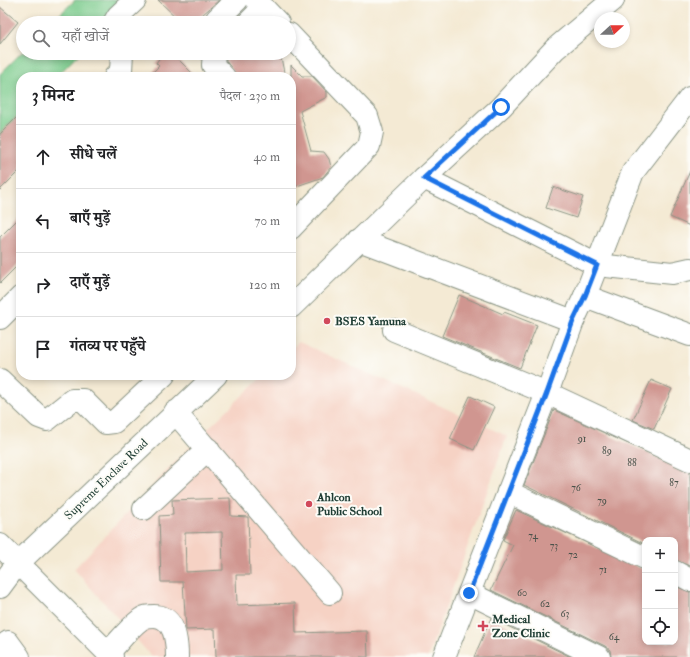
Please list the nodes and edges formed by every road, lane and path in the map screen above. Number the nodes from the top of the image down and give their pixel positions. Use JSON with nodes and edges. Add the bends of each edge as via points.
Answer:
{"nodes":[{"id":1,"x":135,"y":0,"type":"edge"},
{"id":2,"x":237,"y":0,"type":"edge"},
{"id":3,"x":613,"y":0,"type":"edge"},
{"id":4,"x":266,"y":10,"type":"edge"},
{"id":5,"x":118,"y":16,"type":"edge"},
{"id":6,"x":220,"y":16,"type":"edge"},
{"id":7,"x":258,"y":16,"type":"edge"},
{"id":8,"x":296,"y":41,"type":"edge"},
{"id":9,"x":122,"y":60,"type":"edge"},
{"id":10,"x":213,"y":60,"type":"edge"},
{"id":11,"x":120,"y":72,"type":"edge"},
{"id":12,"x":219,"y":72,"type":"edge"},
{"id":13,"x":690,"y":98,"type":"edge"},
{"id":14,"x":424,"y":178,"type":"junction"},
{"id":15,"x":296,"y":223,"type":"edge"},
{"id":16,"x":359,"y":240,"type":"junction"},
{"id":17,"x":597,"y":265,"type":"junction"},
{"id":18,"x":690,"y":269,"type":"edge"},
{"id":19,"x":585,"y":296,"type":"junction"},
{"id":20,"x":296,"y":299,"type":"edge"},
{"id":21,"x":16,"y":301,"type":"edge"},
{"id":22,"x":0,"y":318,"type":"edge"},
{"id":23,"x":573,"y":321,"type":"junction"},
{"id":24,"x":394,"y":330,"type":"dead end"},
{"id":25,"x":690,"y":335,"type":"edge"},
{"id":26,"x":0,"y":380,"type":"edge"},
{"id":27,"x":159,"y":380,"type":"edge"},
{"id":28,"x":211,"y":380,"type":"edge"},
{"id":29,"x":547,"y":393,"type":"junction"},
{"id":30,"x":176,"y":412,"type":"junction"},
{"id":31,"x":208,"y":449,"type":"junction"},
{"id":32,"x":690,"y":460,"type":"edge"},
{"id":33,"x":508,"y":492,"type":"junction"},
{"id":34,"x":144,"y":509,"type":"dead end"},
{"id":35,"x":0,"y":545,"type":"edge"},
{"id":36,"x":642,"y":557,"type":"edge"},
{"id":37,"x":17,"y":564,"type":"junction"},
{"id":38,"x":677,"y":573,"type":"edge"},
{"id":39,"x":690,"y":580,"type":"edge"},
{"id":40,"x":0,"y":586,"type":"edge"},
{"id":41,"x":330,"y":593,"type":"dead end"},
{"id":42,"x":469,"y":593,"type":"junction"},
{"id":43,"x":0,"y":650,"type":"edge"},
{"id":44,"x":110,"y":655,"type":"edge"},
{"id":45,"x":19,"y":657,"type":"edge"},
{"id":46,"x":177,"y":657,"type":"edge"},
{"id":47,"x":444,"y":657,"type":"edge"},
{"id":48,"x":599,"y":657,"type":"edge"}],
"edges":[{"from":1,"to":5,"type":"street"},
{"from":2,"to":6,"type":"street"},
{"from":3,"to":14,"type":"street","via":[[556,49],[501,107]]},
{"from":4,"to":7,"type":"street"},
{"from":8,"to":15,"type":"street","via":[[367,116],[372,132],[369,146]]},
{"from":9,"to":11,"type":"street"},
{"from":10,"to":12,"type":"street","via":[[213,65]]},
{"from":13,"to":17,"type":"street","via":[[633,172]]},
{"from":14,"to":16,"type":"street"},
{"from":14,"to":17,"type":"street"},
{"from":16,"to":20,"type":"street","via":[[313,286]]},
{"from":16,"to":23,"type":"street"},
{"from":17,"to":18,"type":"street","via":[[672,273]]},
{"from":17,"to":19,"type":"street"},
{"from":19,"to":23,"type":"street"},
{"from":19,"to":25,"type":"street"},
{"from":21,"to":22,"type":"street"},
{"from":23,"to":29,"type":"street"},
{"from":24,"to":29,"type":"street"},
{"from":26,"to":27,"type":"street","via":[[39,417],[47,420],[72,400],[83,400],[106,422],[114,422]]},
{"from":28,"to":30,"type":"street","name":"Supreme Enclave Road"},
{"from":29,"to":32,"type":"street"},
{"from":29,"to":33,"type":"street"},
{"from":30,"to":31,"type":"street"},
{"from":30,"to":37,"type":"street","name":"Supreme Enclave Road"},
{"from":31,"to":34,"type":"street"},
{"from":31,"to":41,"type":"street"},
{"from":33,"to":36,"type":"street"},
{"from":33,"to":42,"type":"street"},
{"from":35,"to":37,"type":"street"},
{"from":37,"to":40,"type":"street","name":"Supreme Enclave Road"},
{"from":37,"to":44,"type":"street"},
{"from":38,"to":39,"type":"street"},
{"from":42,"to":47,"type":"street"},
{"from":42,"to":48,"type":"street"},
{"from":43,"to":45,"type":"street","via":[[8,642]]},
{"from":44,"to":46,"type":"street","via":[[140,619],[158,616],[169,623],[174,631]]}]}
